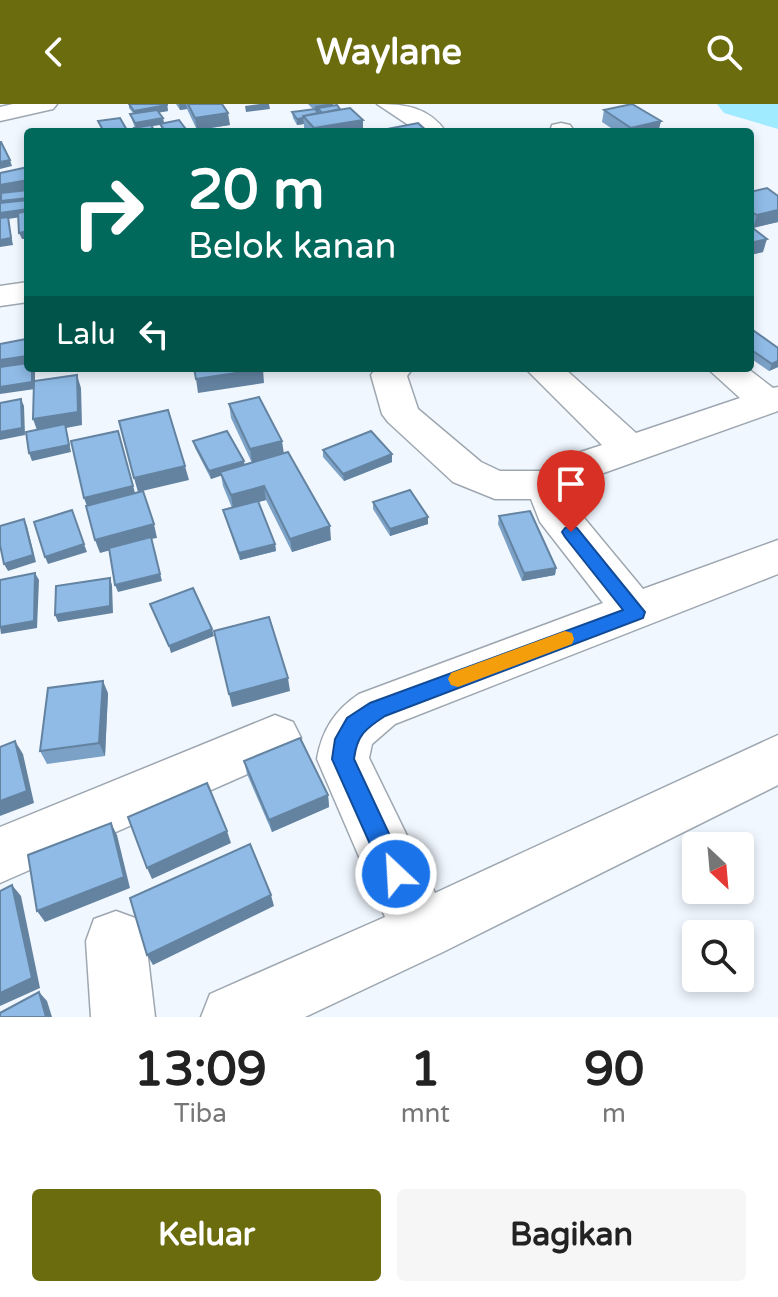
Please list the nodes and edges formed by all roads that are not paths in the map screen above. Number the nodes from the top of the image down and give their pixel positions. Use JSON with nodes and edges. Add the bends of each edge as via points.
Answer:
{"nodes":[{"id":1,"x":45,"y":104,"type":"edge"},
{"id":2,"x":389,"y":104,"type":"edge"},
{"id":3,"x":0,"y":114,"type":"edge"},
{"id":4,"x":429,"y":128,"type":"edge"},
{"id":5,"x":24,"y":293,"type":"edge"},
{"id":6,"x":0,"y":296,"type":"edge"},
{"id":7,"x":392,"y":372,"type":"edge"},
{"id":8,"x":547,"y":372,"type":"edge"},
{"id":9,"x":731,"y":372,"type":"edge"},
{"id":10,"x":772,"y":399,"type":"edge"},
{"id":11,"x":629,"y":449,"type":"junction"},
{"id":12,"x":549,"y":485,"type":"junction"},
{"id":13,"x":778,"y":556,"type":"edge"},
{"id":14,"x":636,"y":612,"type":"junction"},
{"id":15,"x":275,"y":738,"type":"dead end"},
{"id":16,"x":778,"y":759,"type":"edge"},
{"id":17,"x":0,"y":855,"type":"edge"},
{"id":18,"x":422,"y":931,"type":"junction"},
{"id":19,"x":116,"y":941,"type":"dead end"},
{"id":20,"x":123,"y":1017,"type":"edge"},
{"id":21,"x":233,"y":1017,"type":"edge"}],
"edges":[{"from":1,"to":3,"type":"street"},
{"from":2,"to":4,"type":"street"},
{"from":5,"to":6,"type":"street"},
{"from":7,"to":12,"type":"street","via":[[401,414],[467,472],[495,485]]},
{"from":8,"to":11,"type":"street"},
{"from":9,"to":10,"type":"street"},
{"from":10,"to":11,"type":"street"},
{"from":11,"to":12,"type":"street","via":[[567,471]]},
{"from":12,"to":14,"type":"street","via":[[555,512]]},
{"from":13,"to":14,"type":"street"},
{"from":14,"to":18,"type":"street","via":[[377,709],[354,724],[343,759]]},
{"from":15,"to":17,"type":"street"},
{"from":16,"to":18,"type":"street"},
{"from":18,"to":21,"type":"street"},
{"from":19,"to":20,"type":"street"}]}
